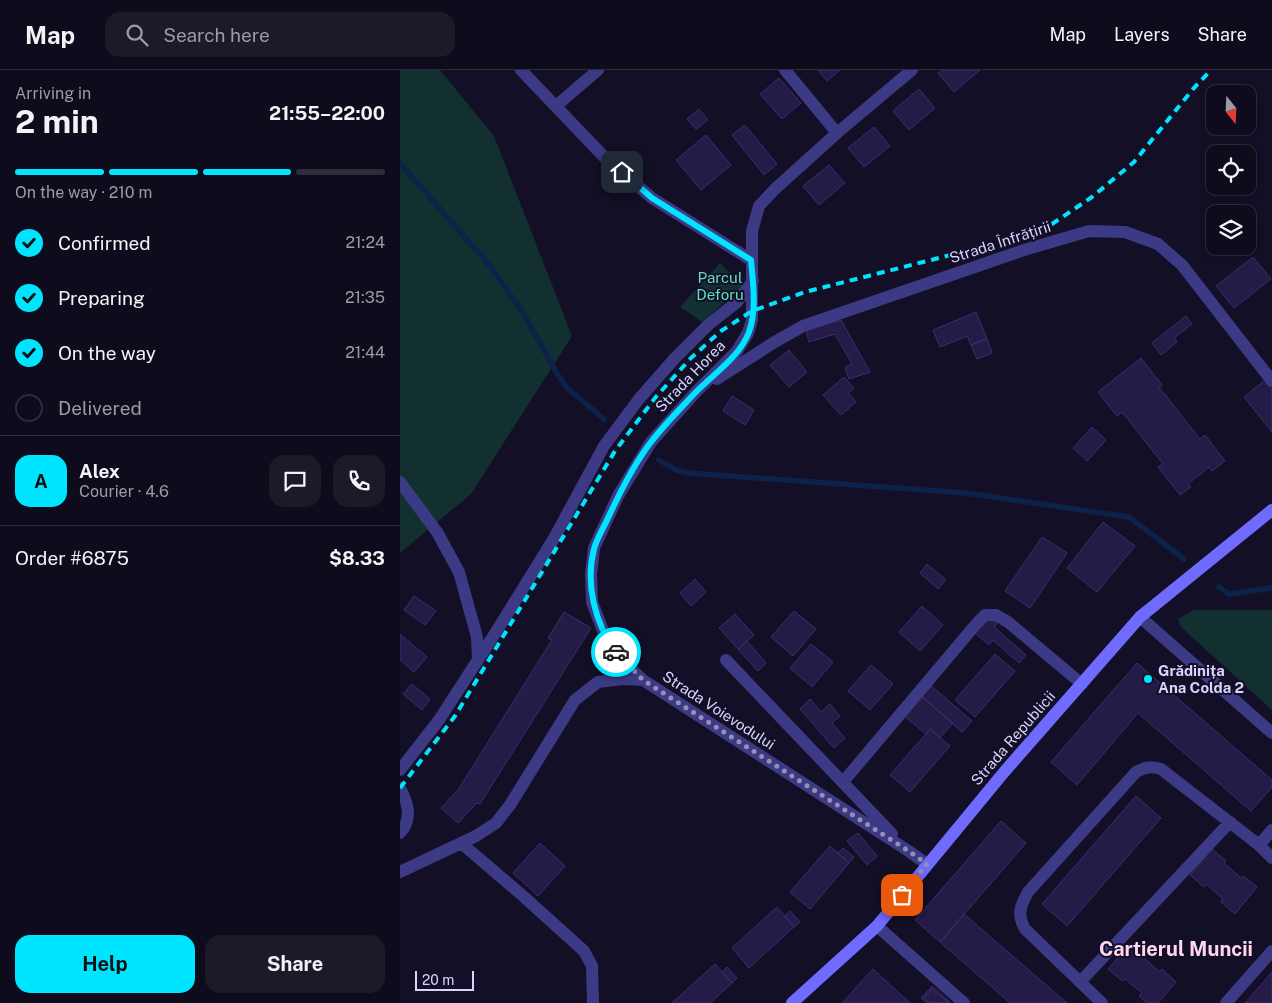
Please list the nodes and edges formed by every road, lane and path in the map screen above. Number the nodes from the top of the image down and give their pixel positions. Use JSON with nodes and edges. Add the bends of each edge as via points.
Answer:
{"nodes":[{"id":1,"x":521,"y":70,"type":"edge"},
{"id":2,"x":598,"y":70,"type":"edge"},
{"id":3,"x":785,"y":70,"type":"edge"},
{"id":4,"x":912,"y":70,"type":"edge"},
{"id":5,"x":556,"y":106,"type":"junction"},
{"id":6,"x":837,"y":133,"type":"junction"},
{"id":7,"x":751,"y":260,"type":"junction"},
{"id":8,"x":753,"y":282,"type":"junction"},
{"id":9,"x":1272,"y":381,"type":"edge"},
{"id":10,"x":696,"y":392,"type":"junction"},
{"id":11,"x":400,"y":482,"type":"edge"},
{"id":12,"x":1272,"y":510,"type":"edge"},
{"id":13,"x":1140,"y":617,"type":"junction"},
{"id":14,"x":478,"y":658,"type":"junction"},
{"id":15,"x":726,"y":660,"type":"dead end"},
{"id":16,"x":643,"y":680,"type":"junction"},
{"id":17,"x":1082,"y":684,"type":"junction"},
{"id":18,"x":1272,"y":733,"type":"edge"},
{"id":19,"x":400,"y":770,"type":"edge"},
{"id":20,"x":843,"y":782,"type":"junction"},
{"id":21,"x":400,"y":788,"type":"edge"},
{"id":22,"x":1230,"y":822,"type":"junction"},
{"id":23,"x":1272,"y":830,"type":"edge"},
{"id":24,"x":400,"y":833,"type":"edge"},
{"id":25,"x":461,"y":843,"type":"junction"},
{"id":26,"x":1259,"y":845,"type":"junction"},
{"id":27,"x":907,"y":850,"type":"junction"},
{"id":28,"x":1272,"y":858,"type":"edge"},
{"id":29,"x":927,"y":864,"type":"junction"},
{"id":30,"x":400,"y":872,"type":"edge"},
{"id":31,"x":877,"y":926,"type":"junction"},
{"id":32,"x":1272,"y":951,"type":"edge"},
{"id":33,"x":1080,"y":982,"type":"junction"},
{"id":34,"x":593,"y":1003,"type":"edge"},
{"id":35,"x":792,"y":1003,"type":"edge"},
{"id":36,"x":964,"y":1003,"type":"edge"},
{"id":37,"x":1102,"y":1003,"type":"edge"},
{"id":38,"x":1226,"y":1003,"type":"edge"}],
"edges":[{"from":1,"to":5,"type":"street"},
{"from":2,"to":5,"type":"street"},
{"from":3,"to":6,"type":"street"},
{"from":4,"to":6,"type":"street","name":"Strada Horea"},
{"from":5,"to":7,"type":"street","via":[[607,160],[652,198]]},
{"from":6,"to":7,"type":"street","name":"Strada Horea","via":[[759,206],[752,230]]},
{"from":7,"to":8,"type":"street","name":"Strada Horea"},
{"from":8,"to":10,"type":"street","name":"Strada Horea","via":[[752,320],[748,333],[737,351]]},
{"from":8,"to":14,"type":"street","via":[[737,302],[675,358],[604,446],[553,540]]},
{"from":9,"to":10,"type":"street","name":"Strada Înfrățirii","via":[[1182,265],[1158,244],[1125,232],[1089,231],[803,326]]},
{"from":10,"to":16,"type":"street","name":"Strada Horea","via":[[651,442],[618,496],[594,548],[592,602],[608,641]]},
{"from":11,"to":14,"type":"street","via":[[437,532],[459,572],[478,637]]},
{"from":12,"to":13,"type":"street","name":"Strada Republicii"},
{"from":13,"to":17,"type":"street","name":"Strada Republicii"},
{"from":13,"to":18,"type":"street"},
{"from":14,"to":19,"type":"street","via":[[439,720]]},
{"from":15,"to":20,"type":"street"},
{"from":16,"to":25,"type":"street","name":"Strada Voievodului","via":[[598,682],[575,700],[510,805],[496,822]]},
{"from":16,"to":27,"type":"street","name":"Strada Voievodului"},
{"from":17,"to":20,"type":"street","via":[[1008,622],[996,615],[985,615]]},
{"from":17,"to":29,"type":"street","name":"Strada Republicii"},
{"from":20,"to":27,"type":"street"},
{"from":21,"to":24,"type":"street","via":[[409,810],[408,821]]},
{"from":22,"to":26,"type":"street"},
{"from":22,"to":33,"type":"street"},
{"from":22,"to":33,"type":"street","via":[[1161,769],[1145,767],[1136,772],[1028,892],[1021,904],[1020,915],[1025,929]]},
{"from":23,"to":26,"type":"street"},
{"from":25,"to":30,"type":"street","name":"Strada Voievodului"},
{"from":25,"to":34,"type":"street","via":[[584,952],[592,966]]},
{"from":26,"to":28,"type":"street"},
{"from":27,"to":29,"type":"street","name":"Strada Voievodului"},
{"from":29,"to":31,"type":"street","name":"Strada Republicii"},
{"from":31,"to":35,"type":"street","name":"Strada Republicii"},
{"from":31,"to":36,"type":"street"},
{"from":32,"to":38,"type":"street"},
{"from":33,"to":37,"type":"street"}]}
